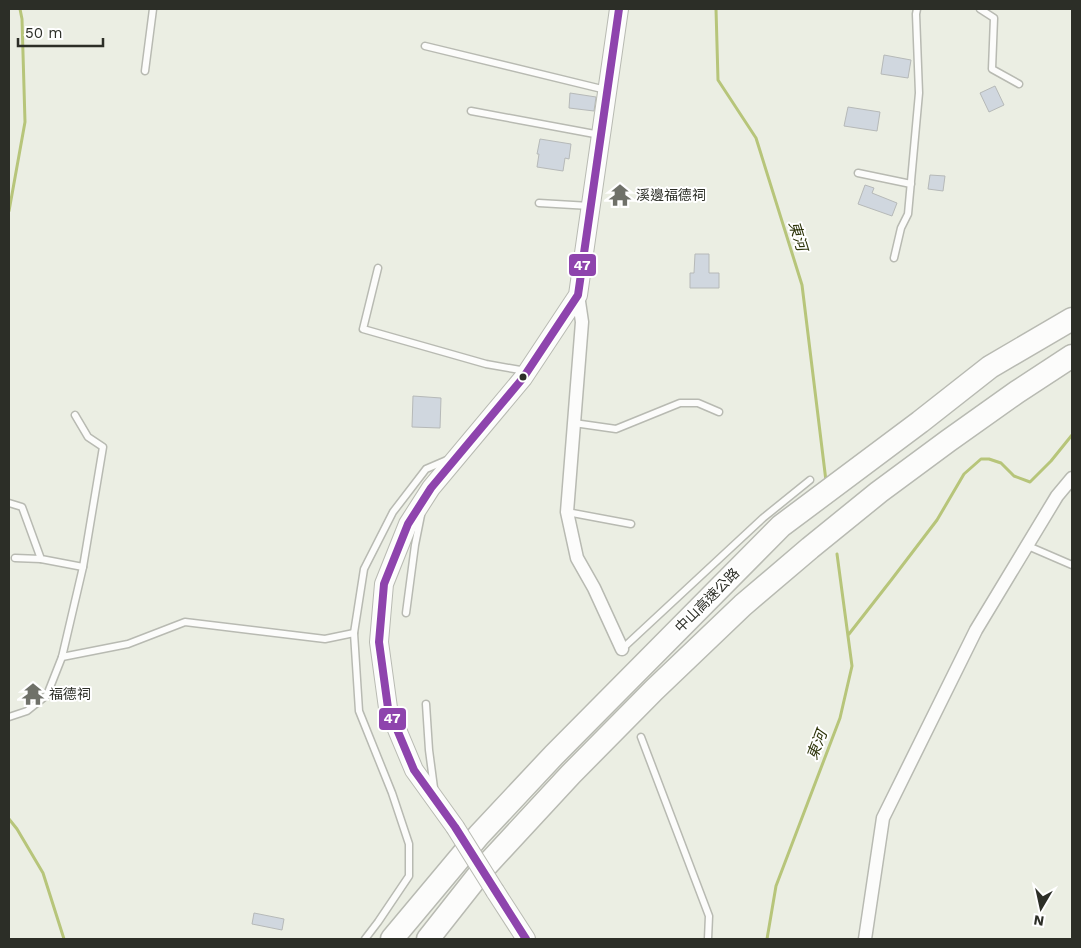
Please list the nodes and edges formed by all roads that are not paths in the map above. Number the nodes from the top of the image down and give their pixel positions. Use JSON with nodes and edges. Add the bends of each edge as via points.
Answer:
{"nodes":[{"id":1,"x":153,"y":9,"type":"edge"},
{"id":2,"x":619,"y":9,"type":"edge"},
{"id":3,"x":917,"y":9,"type":"edge"},
{"id":4,"x":980,"y":9,"type":"edge"},
{"id":5,"x":425,"y":46,"type":"dead end"},
{"id":6,"x":145,"y":70,"type":"dead end"},
{"id":7,"x":1020,"y":84,"type":"dead end"},
{"id":8,"x":607,"y":90,"type":"junction"},
{"id":9,"x":471,"y":111,"type":"dead end"},
{"id":10,"x":601,"y":135,"type":"junction"},
{"id":11,"x":858,"y":174,"type":"dead end"},
{"id":12,"x":911,"y":184,"type":"junction"},
{"id":13,"x":539,"y":203,"type":"dead end"},
{"id":14,"x":591,"y":206,"type":"junction"},
{"id":15,"x":894,"y":258,"type":"dead end"},
{"id":16,"x":378,"y":268,"type":"dead end"},
{"id":17,"x":578,"y":295,"type":"junction"},
{"id":18,"x":1072,"y":319,"type":"edge"},
{"id":19,"x":1072,"y":356,"type":"edge"},
{"id":20,"x":527,"y":372,"type":"junction"},
{"id":21,"x":719,"y":412,"type":"dead end"},
{"id":22,"x":75,"y":415,"type":"dead end"},
{"id":23,"x":574,"y":423,"type":"junction"},
{"id":24,"x":458,"y":456,"type":"junction"},
{"id":25,"x":1072,"y":478,"type":"edge"},
{"id":26,"x":822,"y":487,"type":"junction"},
{"id":27,"x":425,"y":497,"type":"junction"},
{"id":28,"x":9,"y":503,"type":"edge"},
{"id":29,"x":566,"y":512,"type":"junction"},
{"id":30,"x":631,"y":524,"type":"dead end"},
{"id":31,"x":1028,"y":546,"type":"junction"},
{"id":32,"x":14,"y":558,"type":"dead end"},
{"id":33,"x":41,"y":559,"type":"junction"},
{"id":34,"x":1072,"y":565,"type":"edge"},
{"id":35,"x":83,"y":567,"type":"junction"},
{"id":36,"x":406,"y":613,"type":"dead end"},
{"id":37,"x":354,"y":633,"type":"junction"},
{"id":38,"x":622,"y":650,"type":"joint"},
{"id":39,"x":62,"y":657,"type":"junction"},
{"id":40,"x":426,"y":704,"type":"dead end"},
{"id":41,"x":9,"y":717,"type":"edge"},
{"id":42,"x":641,"y":737,"type":"dead end"},
{"id":43,"x":435,"y":799,"type":"junction"},
{"id":44,"x":365,"y":939,"type":"edge"},
{"id":45,"x":392,"y":939,"type":"edge"},
{"id":46,"x":428,"y":939,"type":"edge"},
{"id":47,"x":526,"y":939,"type":"edge"},
{"id":48,"x":708,"y":939,"type":"edge"},
{"id":49,"x":865,"y":939,"type":"edge"}],
"edges":[{"from":1,"to":6,"type":"lane"},
{"from":2,"to":8,"type":"street"},
{"from":3,"to":12,"type":"lane","via":[[919,93]]},
{"from":4,"to":7,"type":"lane","via":[[994,18],[992,69]]},
{"from":5,"to":8,"type":"lane"},
{"from":8,"to":10,"type":"street"},
{"from":9,"to":10,"type":"lane"},
{"from":10,"to":14,"type":"street"},
{"from":11,"to":12,"type":"lane"},
{"from":12,"to":15,"type":"lane","via":[[908,214]]},
{"from":13,"to":14,"type":"lane"},
{"from":14,"to":17,"type":"street"},
{"from":16,"to":20,"type":"lane","via":[[363,329],[486,364]]},
{"from":17,"to":20,"type":"street"},
{"from":17,"to":23,"type":"street","via":[[582,322]]},
{"from":18,"to":26,"type":"highway","name":"中山高速公路","via":[[990,368],[920,422]]},
{"from":19,"to":46,"type":"highway","name":"中山高速公路","via":[[879,492],[743,605],[570,774],[484,868]]},
{"from":20,"to":24,"type":"street"},
{"from":21,"to":23,"type":"lane","via":[[698,403],[680,403],[616,429]]},
{"from":22,"to":35,"type":"lane","via":[[88,437],[103,446]]},
{"from":23,"to":29,"type":"street"},
{"from":24,"to":27,"type":"street"},
{"from":24,"to":37,"type":"lane","via":[[426,469],[393,512],[364,569]]},
{"from":25,"to":31,"type":"street","via":[[1057,496]]},
{"from":26,"to":38,"type":"lane","via":[[763,518]]},
{"from":26,"to":45,"type":"highway","name":"中山高速公路","via":[[554,755],[479,835]]},
{"from":27,"to":36,"type":"lane"},
{"from":27,"to":43,"type":"street","via":[[408,524],[384,584],[379,642],[388,708],[414,770]]},
{"from":28,"to":33,"type":"lane","via":[[22,507]]},
{"from":29,"to":30,"type":"lane"},
{"from":29,"to":38,"type":"street","via":[[576,558],[594,588]]},
{"from":31,"to":34,"type":"lane"},
{"from":31,"to":49,"type":"street","via":[[976,630],[883,818]]},
{"from":32,"to":33,"type":"lane"},
{"from":33,"to":35,"type":"lane"},
{"from":35,"to":39,"type":"lane"},
{"from":37,"to":39,"type":"lane","via":[[325,639],[185,622],[128,644]]},
{"from":37,"to":44,"type":"lane","via":[[359,711],[392,793],[408,844],[409,876]]},
{"from":39,"to":41,"type":"lane","via":[[47,695],[27,710]]},
{"from":40,"to":43,"type":"lane"},
{"from":42,"to":48,"type":"lane","via":[[709,916]]},
{"from":43,"to":47,"type":"street","bridge":true}]}
